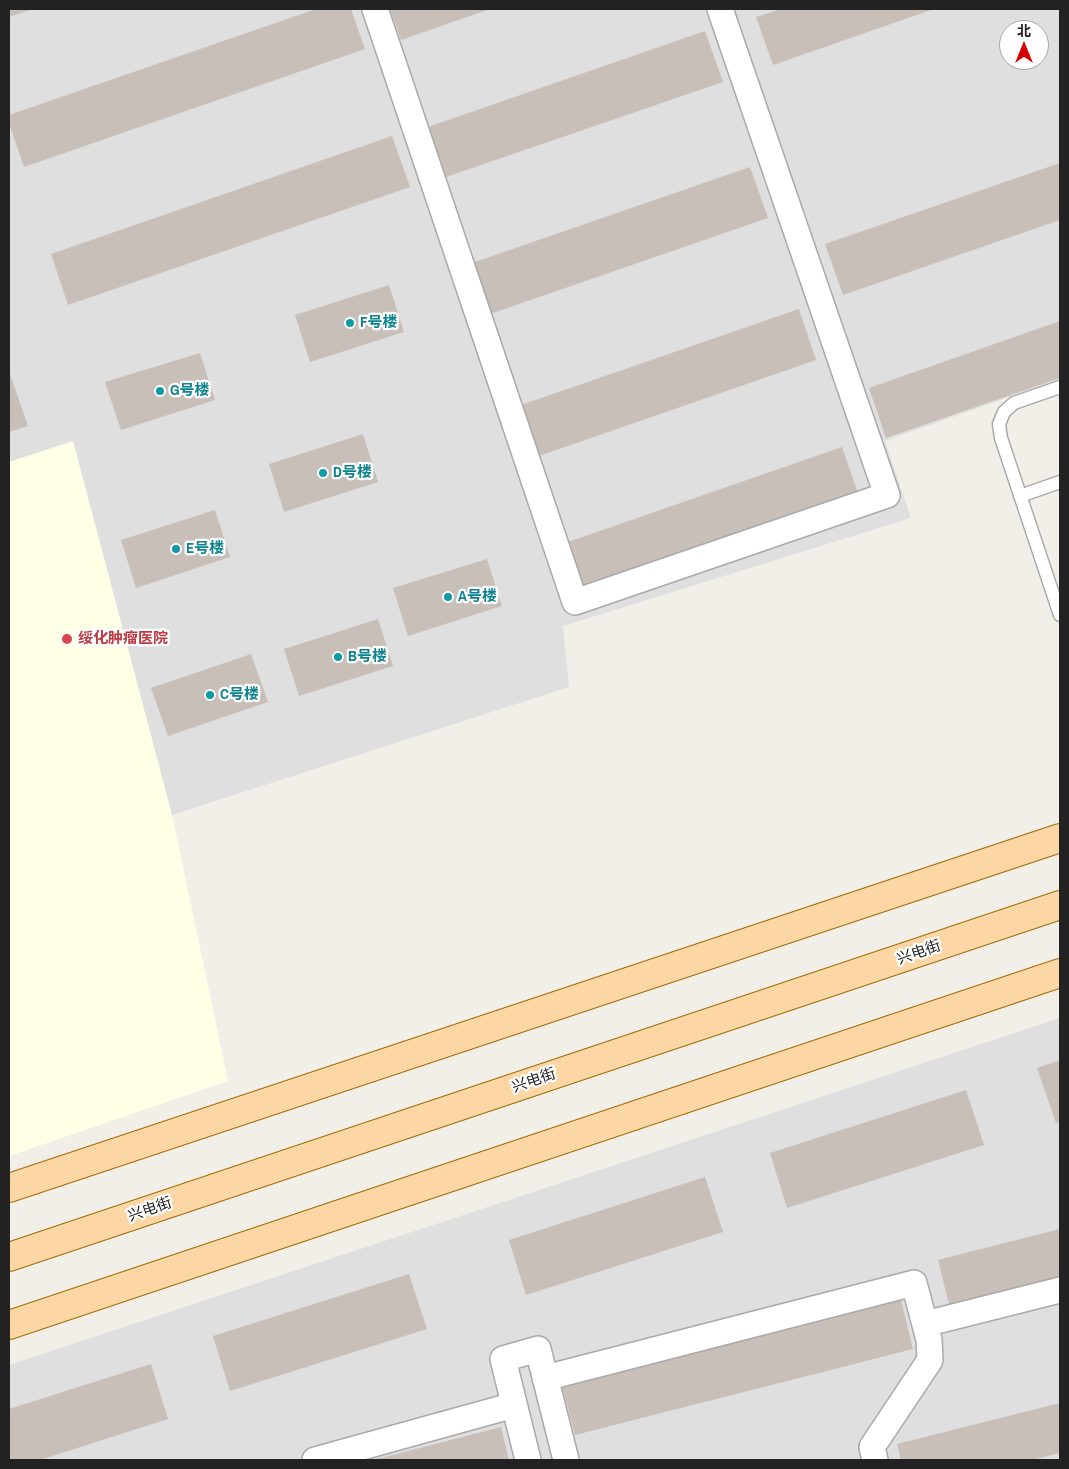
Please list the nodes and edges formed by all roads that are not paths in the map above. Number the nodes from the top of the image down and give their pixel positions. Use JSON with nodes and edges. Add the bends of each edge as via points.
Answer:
{"nodes":[{"id":1,"x":375,"y":9,"type":"edge"},
{"id":2,"x":720,"y":9,"type":"edge"},
{"id":3,"x":1060,"y":387,"type":"edge"},
{"id":4,"x":1060,"y":482,"type":"edge"},
{"id":5,"x":1020,"y":496,"type":"junction"},
{"id":6,"x":1060,"y":615,"type":"edge"},
{"id":7,"x":1060,"y":838,"type":"edge"},
{"id":8,"x":1060,"y":905,"type":"edge"},
{"id":9,"x":1060,"y":973,"type":"edge"},
{"id":10,"x":9,"y":1188,"type":"edge"},
{"id":11,"x":9,"y":1257,"type":"edge"},
{"id":12,"x":1060,"y":1290,"type":"edge"},
{"id":13,"x":925,"y":1324,"type":"junction"},
{"id":14,"x":9,"y":1325,"type":"edge"},
{"id":15,"x":545,"y":1378,"type":"junction"},
{"id":16,"x":514,"y":1405,"type":"junction"},
{"id":17,"x":315,"y":1460,"type":"edge"},
{"id":18,"x":528,"y":1460,"type":"edge"},
{"id":19,"x":566,"y":1460,"type":"edge"},
{"id":20,"x":875,"y":1460,"type":"edge"}],
"edges":[{"from":1,"to":2,"type":"street","via":[[575,602],[887,495]]},
{"from":3,"to":5,"type":"lane","via":[[1014,403],[1004,412],[999,424]]},
{"from":4,"to":5,"type":"lane"},
{"from":5,"to":6,"type":"lane"},
{"from":7,"to":10,"type":"main road"},
{"from":8,"to":11,"type":"main road","name":"兴电街"},
{"from":9,"to":14,"type":"main road"},
{"from":12,"to":13,"type":"street"},
{"from":13,"to":15,"type":"street","via":[[914,1283]]},
{"from":13,"to":20,"type":"street","via":[[930,1360],[872,1447]]},
{"from":15,"to":16,"type":"street","via":[[538,1349],[502,1359]]},
{"from":15,"to":19,"type":"street"},
{"from":16,"to":17,"type":"street"},
{"from":16,"to":18,"type":"street"}]}
